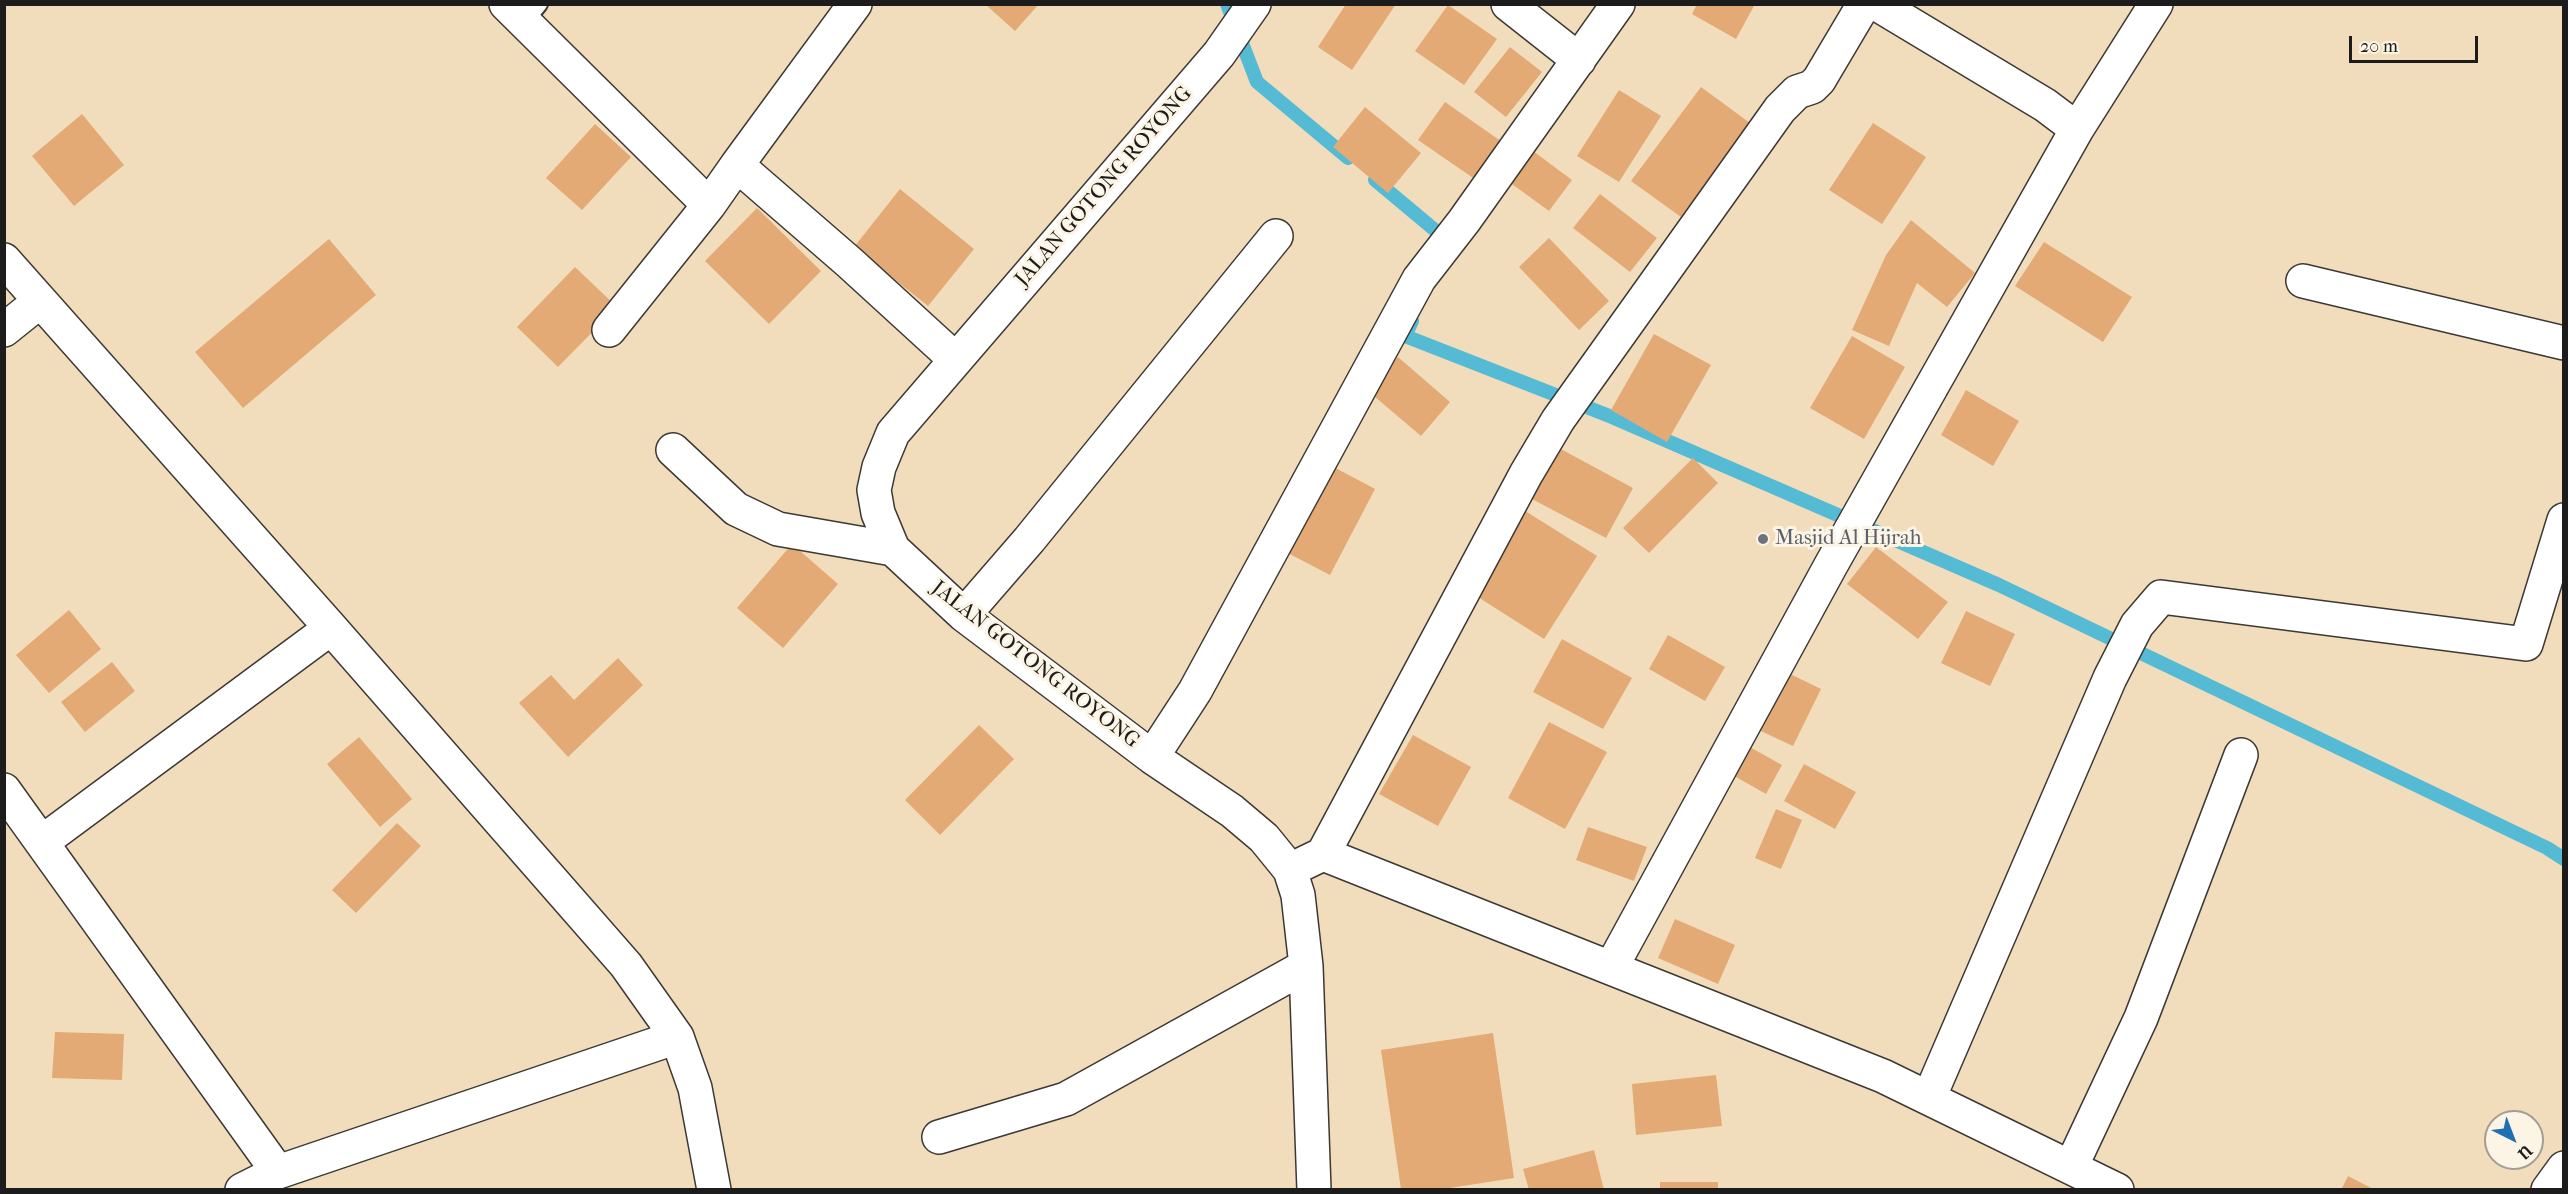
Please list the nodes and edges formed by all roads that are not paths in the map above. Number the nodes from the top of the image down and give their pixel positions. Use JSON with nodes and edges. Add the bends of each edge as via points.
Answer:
{"nodes":[{"id":1,"x":855,"y":4,"type":"edge"},
{"id":2,"x":1508,"y":4,"type":"edge"},
{"id":3,"x":1618,"y":4,"type":"edge"},
{"id":4,"x":1864,"y":4,"type":"edge"},
{"id":5,"x":1878,"y":4,"type":"edge"},
{"id":6,"x":2156,"y":4,"type":"edge"},
{"id":7,"x":523,"y":10,"type":"edge"},
{"id":8,"x":1250,"y":10,"type":"edge"},
{"id":9,"x":1579,"y":60,"type":"junction"},
{"id":10,"x":2077,"y":129,"type":"junction"},
{"id":11,"x":738,"y":165,"type":"junction"},
{"id":12,"x":709,"y":205,"type":"junction"},
{"id":13,"x":1276,"y":236,"type":"dead end"},
{"id":14,"x":4,"y":260,"type":"edge"},
{"id":15,"x":2303,"y":281,"type":"dead end"},
{"id":16,"x":39,"y":302,"type":"junction"},
{"id":17,"x":4,"y":330,"type":"edge"},
{"id":18,"x":609,"y":330,"type":"dead end"},
{"id":19,"x":2564,"y":343,"type":"edge"},
{"id":20,"x":955,"y":359,"type":"junction"},
{"id":21,"x":673,"y":450,"type":"dead end"},
{"id":22,"x":2564,"y":520,"type":"edge"},
{"id":23,"x":893,"y":549,"type":"junction"},
{"id":24,"x":964,"y":615,"type":"junction"},
{"id":25,"x":332,"y":628,"type":"junction"},
{"id":26,"x":2241,"y":755,"type":"dead end"},
{"id":27,"x":1152,"y":757,"type":"junction"},
{"id":28,"x":4,"y":790,"type":"edge"},
{"id":29,"x":42,"y":842,"type":"junction"},
{"id":30,"x":1323,"y":854,"type":"junction"},
{"id":31,"x":1290,"y":870,"type":"junction"},
{"id":32,"x":1306,"y":966,"type":"junction"},
{"id":33,"x":1611,"y":968,"type":"junction"},
{"id":34,"x":677,"y":1037,"type":"junction"},
{"id":35,"x":1929,"y":1098,"type":"junction"},
{"id":36,"x":939,"y":1137,"type":"dead end"},
{"id":37,"x":2071,"y":1167,"type":"junction"},
{"id":38,"x":2564,"y":1168,"type":"edge"},
{"id":39,"x":278,"y":1172,"type":"junction"},
{"id":40,"x":242,"y":1190,"type":"edge"},
{"id":41,"x":714,"y":1190,"type":"edge"},
{"id":42,"x":1314,"y":1190,"type":"edge"},
{"id":43,"x":2117,"y":1190,"type":"edge"},
{"id":44,"x":2548,"y":1190,"type":"edge"}],
"edges":[{"from":1,"to":11,"type":"street"},
{"from":2,"to":9,"type":"street"},
{"from":3,"to":9,"type":"street"},
{"from":4,"to":30,"type":"street","via":[[1825,73],[1780,109],[1558,420]]},
{"from":5,"to":10,"type":"street","via":[[2045,105]]},
{"from":6,"to":10,"type":"street"},
{"from":7,"to":12,"type":"street"},
{"from":8,"to":20,"type":"street","name":"JALAN GOTONG ROYONG","via":[[1218,54]]},
{"from":9,"to":27,"type":"street","via":[[1419,279],[1195,691]]},
{"from":10,"to":33,"type":"street","via":[[1831,565]]},
{"from":11,"to":12,"type":"street"},
{"from":11,"to":20,"type":"street"},
{"from":12,"to":18,"type":"street"},
{"from":13,"to":24,"type":"street"},
{"from":14,"to":16,"type":"street"},
{"from":15,"to":19,"type":"street"},
{"from":16,"to":17,"type":"street"},
{"from":16,"to":25,"type":"street"},
{"from":20,"to":23,"type":"street","name":"JALAN GOTONG ROYONG","via":[[893,433],[879,467],[874,490],[878,513]]},
{"from":21,"to":23,"type":"street","via":[[736,509],[778,529]]},
{"from":22,"to":35,"type":"street","via":[[2526,644],[2161,597],[2137,625],[2110,678]]},
{"from":23,"to":24,"type":"street","name":"JALAN GOTONG ROYONG"},
{"from":24,"to":27,"type":"street","name":"JALAN GOTONG ROYONG"},
{"from":25,"to":29,"type":"street"},
{"from":25,"to":34,"type":"street","via":[[626,965]]},
{"from":26,"to":37,"type":"street","via":[[2141,1018]]},
{"from":27,"to":31,"type":"street","name":"JALAN GOTONG ROYONG","via":[[1232,811],[1264,838]]},
{"from":28,"to":29,"type":"street"},
{"from":29,"to":39,"type":"street"},
{"from":30,"to":31,"type":"street"},
{"from":30,"to":33,"type":"street"},
{"from":31,"to":32,"type":"street","name":"JALAN GOTONG ROYONG","via":[[1298,895]]},
{"from":32,"to":36,"type":"street","via":[[1066,1099]]},
{"from":32,"to":42,"type":"street","name":"JALAN GOTONG ROYONG"},
{"from":33,"to":35,"type":"street"},
{"from":34,"to":39,"type":"street"},
{"from":34,"to":41,"type":"street","via":[[695,1088]]},
{"from":35,"to":37,"type":"street"},
{"from":37,"to":43,"type":"street"},
{"from":38,"to":44,"type":"street"},
{"from":39,"to":40,"type":"street"}]}
